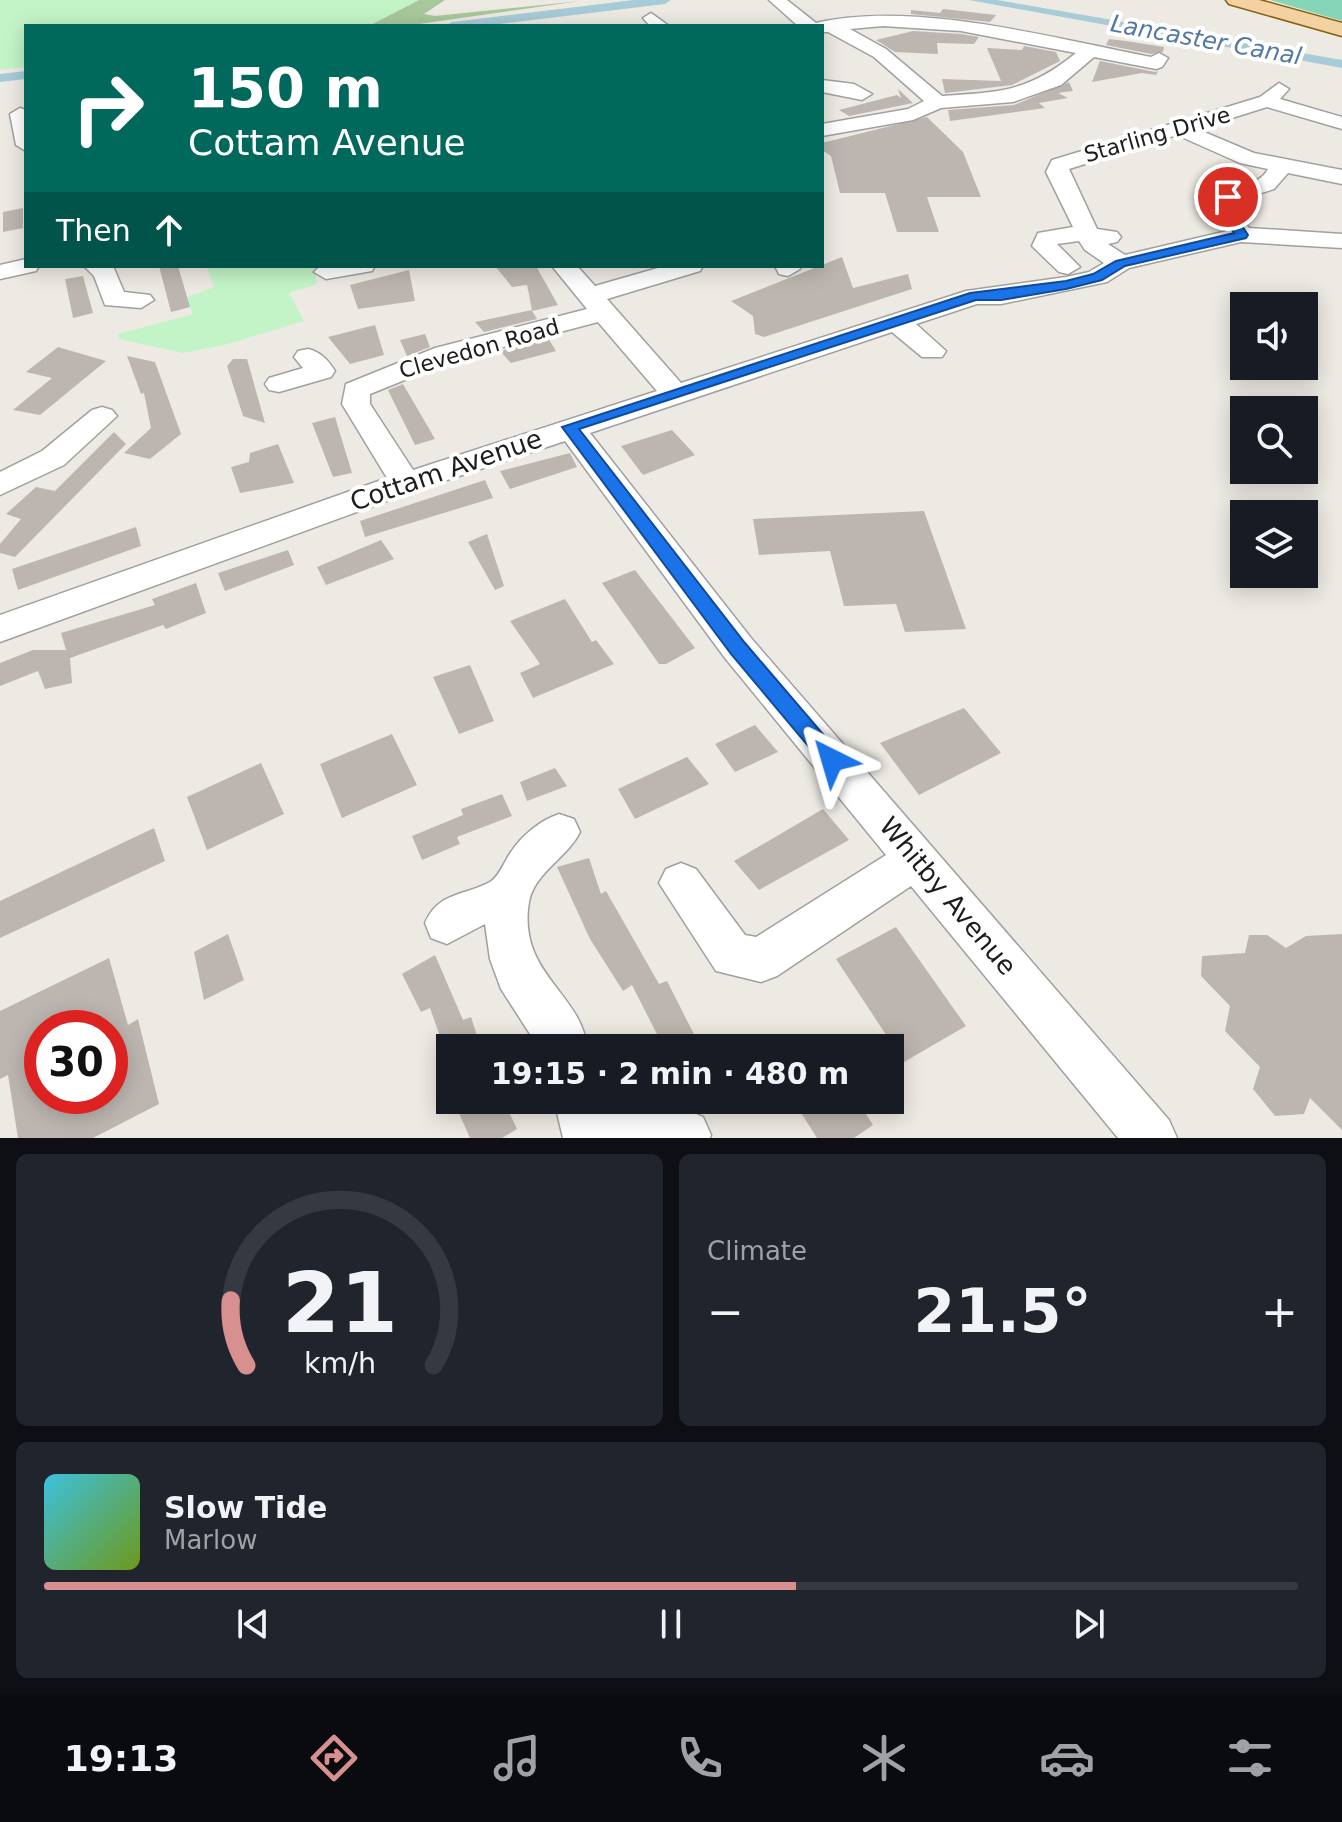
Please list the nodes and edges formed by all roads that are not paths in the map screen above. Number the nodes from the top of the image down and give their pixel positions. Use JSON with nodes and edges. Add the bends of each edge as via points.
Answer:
{"nodes":[{"id":1,"x":777,"y":0,"type":"edge"},
{"id":2,"x":1236,"y":0,"type":"edge"},
{"id":3,"x":834,"y":23,"type":"edge"},
{"id":4,"x":807,"y":24,"type":"edge"},
{"id":5,"x":1342,"y":30,"type":"edge"},
{"id":6,"x":1090,"y":51,"type":"junction"},
{"id":7,"x":1159,"y":58,"type":"dead end"},
{"id":8,"x":824,"y":86,"type":"edge"},
{"id":9,"x":862,"y":94,"type":"dead end"},
{"id":10,"x":937,"y":102,"type":"junction"},
{"id":11,"x":15,"y":115,"type":"edge"},
{"id":12,"x":1342,"y":123,"type":"edge"},
{"id":13,"x":824,"y":128,"type":"edge"},
{"id":14,"x":1179,"y":129,"type":"junction"},
{"id":15,"x":24,"y":140,"type":"edge"},
{"id":16,"x":1280,"y":166,"type":"junction"},
{"id":17,"x":1342,"y":177,"type":"edge"},
{"id":18,"x":1215,"y":225,"type":"dead end"},
{"id":19,"x":1088,"y":235,"type":"junction"},
{"id":20,"x":1241,"y":235,"type":"junction"},
{"id":21,"x":1342,"y":241,"type":"edge"},
{"id":22,"x":1121,"y":263,"type":"junction"},
{"id":23,"x":24,"y":267,"type":"edge"},
{"id":24,"x":1068,"y":267,"type":"dead end"},
{"id":25,"x":99,"y":268,"type":"edge"},
{"id":26,"x":351,"y":268,"type":"edge"},
{"id":27,"x":566,"y":268,"type":"edge"},
{"id":28,"x":686,"y":268,"type":"edge"},
{"id":29,"x":0,"y":272,"type":"edge"},
{"id":30,"x":326,"y":272,"type":"dead end"},
{"id":31,"x":141,"y":300,"type":"dead end"},
{"id":32,"x":597,"y":304,"type":"junction"},
{"id":33,"x":894,"y":320,"type":"junction"},
{"id":34,"x":932,"y":351,"type":"dead end"},
{"id":35,"x":279,"y":384,"type":"dead end"},
{"id":36,"x":356,"y":390,"type":"junction"},
{"id":37,"x":674,"y":393,"type":"junction"},
{"id":38,"x":102,"y":416,"type":"dead end"},
{"id":39,"x":570,"y":427,"type":"junction"},
{"id":40,"x":406,"y":483,"type":"junction"},
{"id":41,"x":0,"y":485,"type":"edge"},
{"id":42,"x":0,"y":629,"type":"edge"},
{"id":43,"x":559,"y":832,"type":"dead end"},
{"id":44,"x":914,"y":860,"type":"junction"},
{"id":45,"x":681,"y":883,"type":"dead end"},
{"id":46,"x":507,"y":897,"type":"junction"},
{"id":47,"x":447,"y":923,"type":"dead end"},
{"id":48,"x":560,"y":1034,"type":"edge"},
{"id":49,"x":586,"y":1124,"type":"edge"},
{"id":50,"x":685,"y":1135,"type":"dead end"},
{"id":51,"x":1151,"y":1138,"type":"edge"}],
"edges":[{"from":1,"to":4,"type":"street"},
{"from":2,"to":5,"type":"main road"},
{"from":3,"to":6,"type":"street","via":[[1010,28]]},
{"from":3,"to":10,"type":"street","via":[[880,53]]},
{"from":6,"to":7,"type":"street","via":[[1156,63]]},
{"from":6,"to":10,"type":"street","via":[[1054,81],[1032,89],[989,101]]},
{"from":8,"to":9,"type":"street"},
{"from":10,"to":13,"type":"street","via":[[913,114]]},
{"from":11,"to":15,"type":"street"},
{"from":12,"to":14,"type":"street","name":"Starling Drive","via":[[1273,95]]},
{"from":14,"to":16,"type":"street","via":[[1230,153]]},
{"from":14,"to":19,"type":"street","name":"Starling Drive","via":[[1060,165],[1057,172]]},
{"from":16,"to":17,"type":"street"},
{"from":16,"to":20,"type":"street","via":[[1271,184],[1228,197],[1226,211]]},
{"from":18,"to":19,"type":"street","via":[[1150,240]]},
{"from":19,"to":22,"type":"street","name":"Starling Drive","via":[[1093,245]]},
{"from":19,"to":24,"type":"street","via":[[1043,242]]},
{"from":20,"to":21,"type":"street","name":"Cottam Avenue"},
{"from":20,"to":22,"type":"street","name":"Cottam Avenue"},
{"from":22,"to":33,"type":"street","name":"Cottam Avenue","via":[[1098,277],[975,296]]},
{"from":23,"to":29,"type":"street"},
{"from":25,"to":31,"type":"street","via":[[114,300]]},
{"from":26,"to":30,"type":"street"},
{"from":27,"to":32,"type":"street"},
{"from":28,"to":32,"type":"street","name":"Clevedon Road"},
{"from":32,"to":36,"type":"street","name":"Clevedon Road","via":[[376,378]]},
{"from":32,"to":37,"type":"street"},
{"from":33,"to":34,"type":"street"},
{"from":33,"to":37,"type":"street","name":"Cottam Avenue"},
{"from":35,"to":36,"type":"street","via":[[314,364],[330,384]]},
{"from":36,"to":40,"type":"street","via":[[356,404]]},
{"from":37,"to":39,"type":"street","name":"Cottam Avenue"},
{"from":38,"to":41,"type":"street","via":[[53,458]]},
{"from":39,"to":40,"type":"street","name":"Cottam Avenue"},
{"from":39,"to":44,"type":"street","name":"Whitby Avenue","via":[[738,648]]},
{"from":40,"to":42,"type":"street","name":"Cottam Avenue"},
{"from":43,"to":46,"type":"street","via":[[528,862]]},
{"from":44,"to":45,"type":"street","via":[[761,960],[732,955]]},
{"from":44,"to":51,"type":"street","name":"Whitby Avenue"},
{"from":46,"to":47,"type":"street","via":[[465,910]]},
{"from":46,"to":48,"type":"street","via":[[511,963]]},
{"from":49,"to":50,"type":"street"}]}
